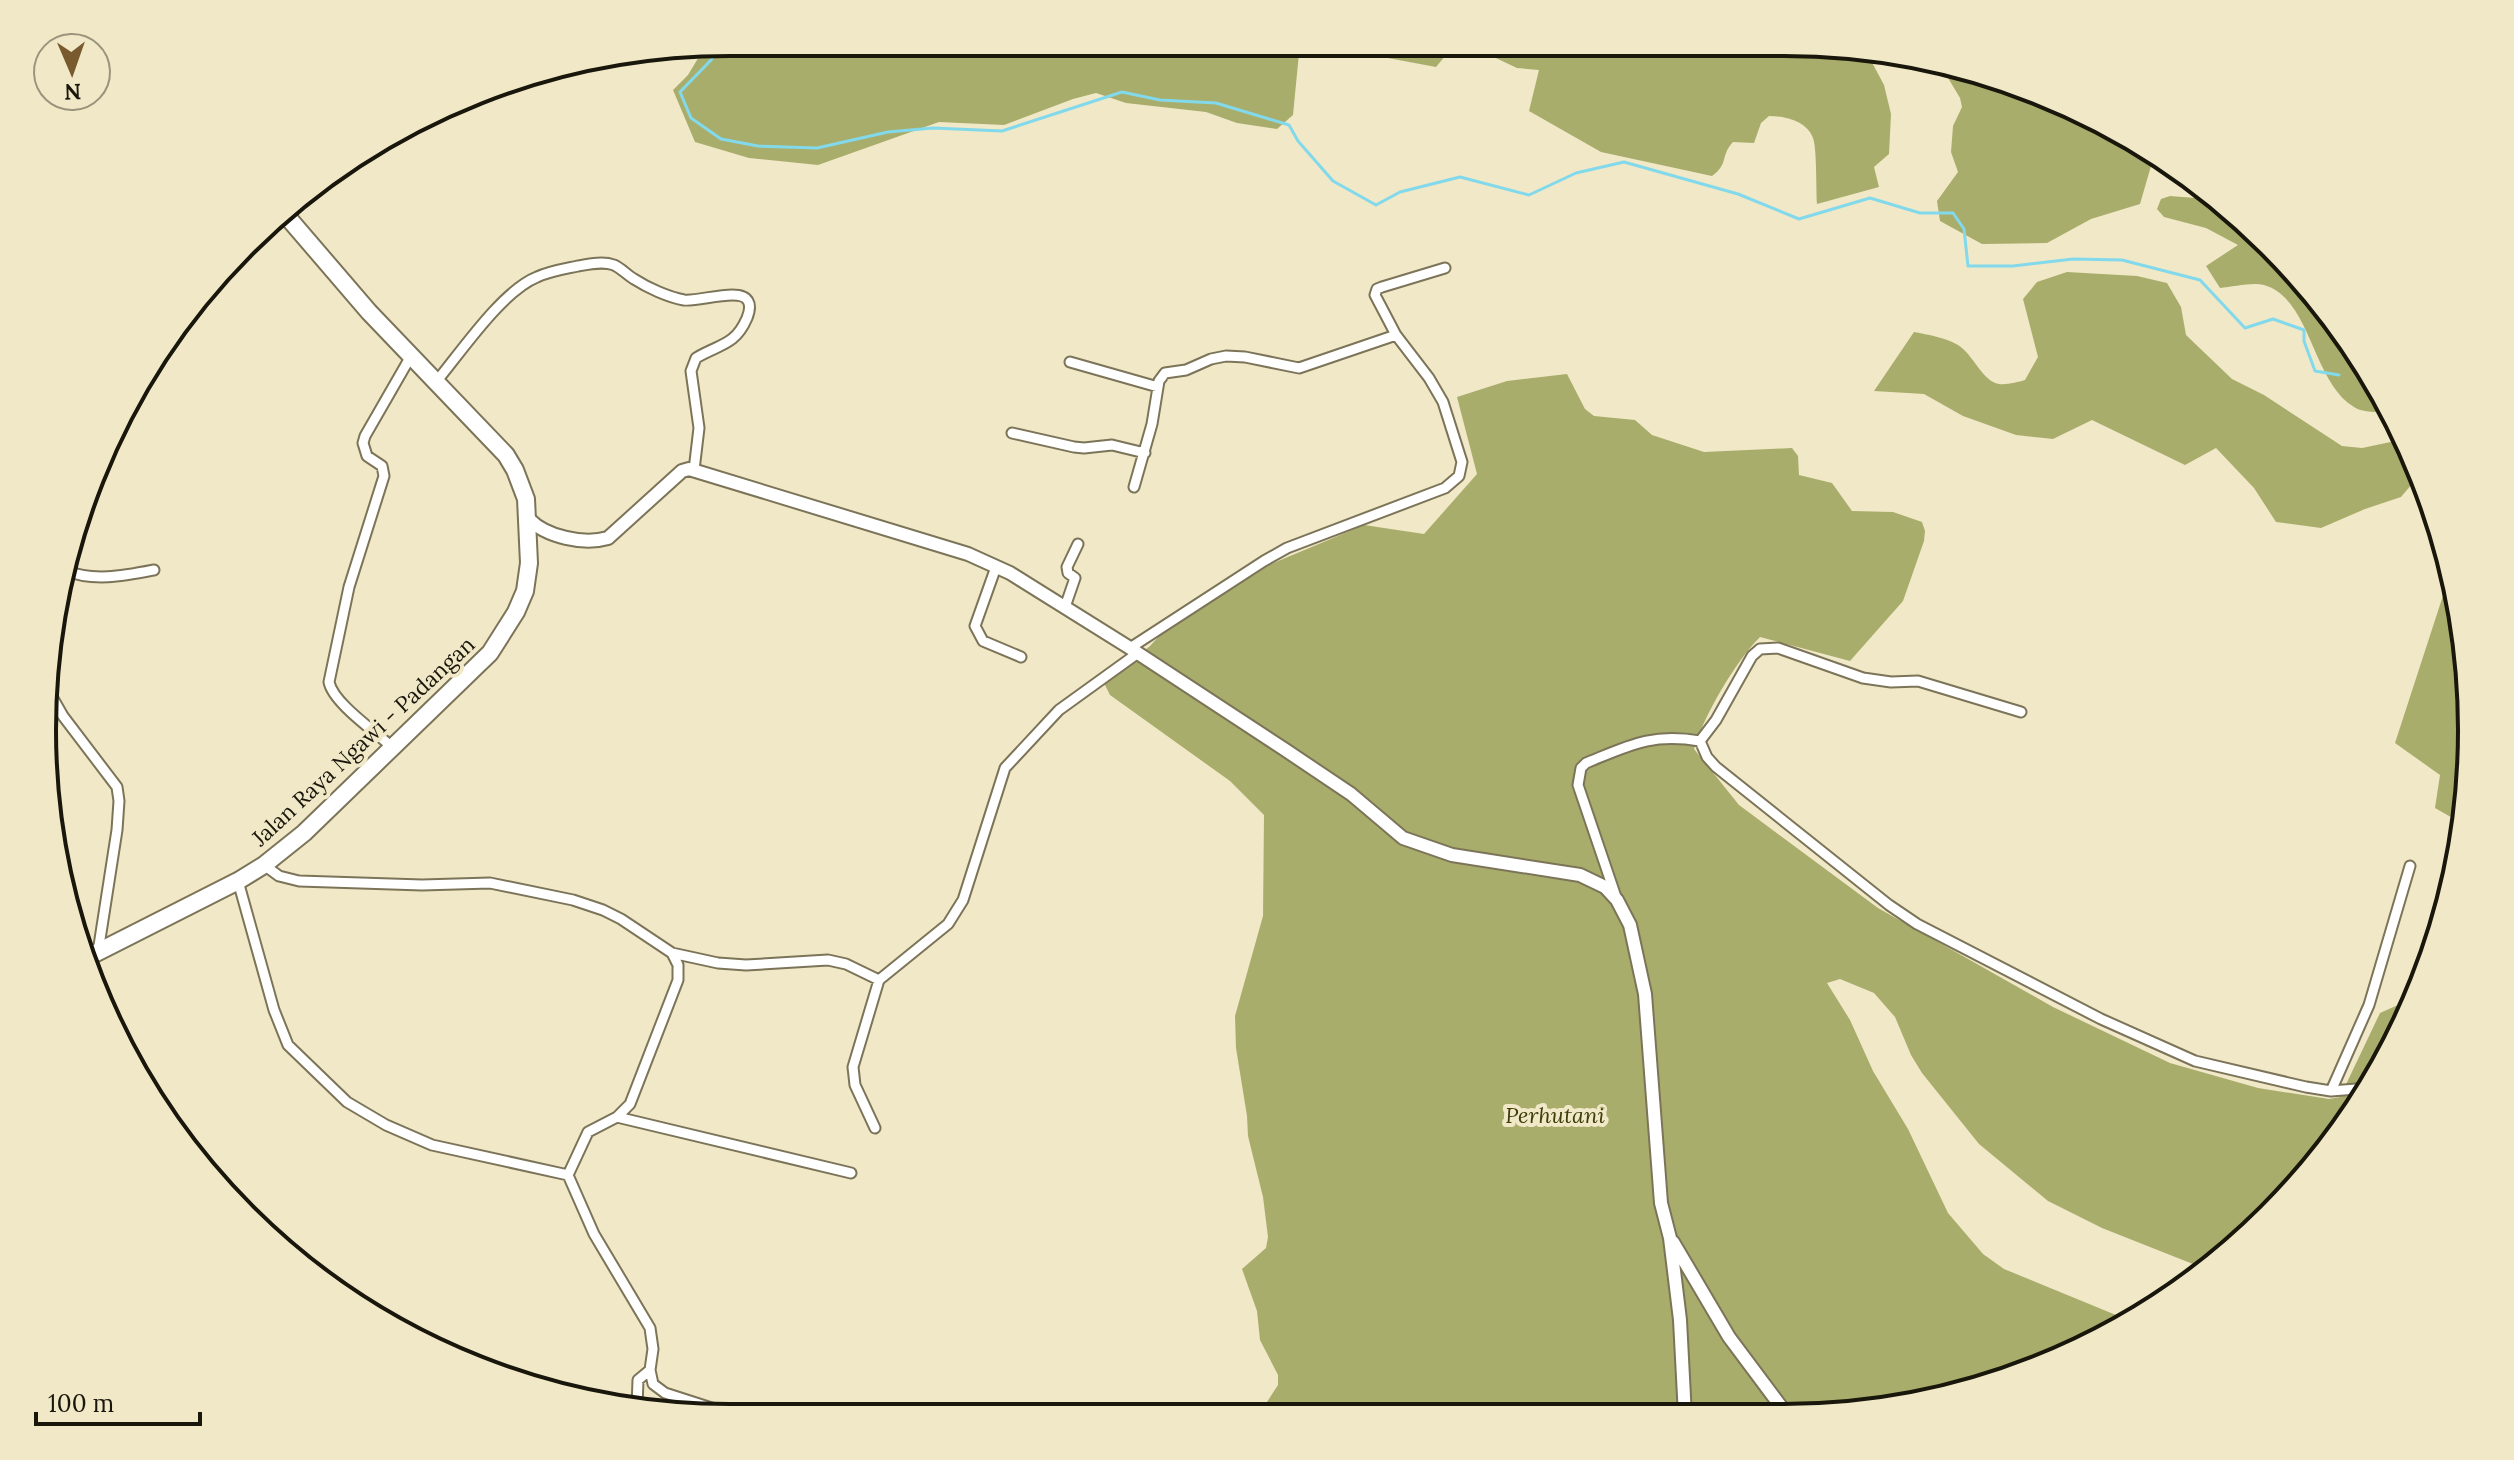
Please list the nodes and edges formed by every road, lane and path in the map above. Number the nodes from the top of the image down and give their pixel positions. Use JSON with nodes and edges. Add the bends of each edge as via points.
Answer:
{"nodes":[{"id":1,"x":290,"y":220,"type":"edge"},
{"id":2,"x":1445,"y":268,"type":"dead end"},
{"id":3,"x":1396,"y":335,"type":"junction"},
{"id":4,"x":411,"y":356,"type":"junction"},
{"id":5,"x":1070,"y":362,"type":"dead end"},
{"id":6,"x":436,"y":382,"type":"junction"},
{"id":7,"x":1158,"y":387,"type":"junction"},
{"id":8,"x":1012,"y":433,"type":"dead end"},
{"id":9,"x":1145,"y":453,"type":"junction"},
{"id":10,"x":694,"y":470,"type":"junction"},
{"id":11,"x":1134,"y":487,"type":"dead end"},
{"id":12,"x":529,"y":519,"type":"junction"},
{"id":13,"x":1078,"y":544,"type":"dead end"},
{"id":14,"x":996,"y":567,"type":"junction"},
{"id":15,"x":154,"y":570,"type":"dead end"},
{"id":16,"x":75,"y":574,"type":"edge"},
{"id":17,"x":1065,"y":607,"type":"junction"},
{"id":18,"x":1134,"y":650,"type":"junction"},
{"id":19,"x":1021,"y":657,"type":"dead end"},
{"id":20,"x":57,"y":705,"type":"edge"},
{"id":21,"x":2021,"y":712,"type":"dead end"},
{"id":22,"x":1700,"y":741,"type":"junction"},
{"id":23,"x":392,"y":747,"type":"junction"},
{"id":24,"x":264,"y":865,"type":"junction"},
{"id":25,"x":2410,"y":866,"type":"dead end"},
{"id":26,"x":238,"y":881,"type":"junction"},
{"id":27,"x":1617,"y":900,"type":"junction"},
{"id":28,"x":93,"y":950,"type":"edge"},
{"id":29,"x":672,"y":953,"type":"junction"},
{"id":30,"x":94,"y":954,"type":"edge"},
{"id":31,"x":879,"y":980,"type":"junction"},
{"id":32,"x":2354,"y":1089,"type":"edge"},
{"id":33,"x":2331,"y":1091,"type":"junction"},
{"id":34,"x":617,"y":1117,"type":"junction"},
{"id":35,"x":875,"y":1128,"type":"dead end"},
{"id":36,"x":851,"y":1173,"type":"dead end"},
{"id":37,"x":568,"y":1175,"type":"junction"},
{"id":38,"x":1670,"y":1238,"type":"junction"},
{"id":39,"x":650,"y":1370,"type":"junction"},
{"id":40,"x":637,"y":1397,"type":"edge"},
{"id":41,"x":695,"y":1403,"type":"edge"},
{"id":42,"x":1684,"y":1404,"type":"edge"},
{"id":43,"x":1779,"y":1404,"type":"edge"}],
"edges":[{"from":1,"to":4,"type":"highway","name":"Jalan Raya Ngawi - Padangan"},
{"from":2,"to":3,"type":"street","via":[[1377,289],[1375,295]]},
{"from":3,"to":7,"type":"street","via":[[1299,368],[1219,357],[1165,373]]},
{"from":3,"to":18,"type":"street","via":[[1443,402],[1462,462],[1459,476],[1445,488],[1287,548]]},
{"from":4,"to":6,"type":"highway","name":"Jalan Raya Ngawi - Padangan"},
{"from":4,"to":23,"type":"street","via":[[363,443],[384,476],[349,587],[329,682],[341,701]]},
{"from":5,"to":7,"type":"street"},
{"from":6,"to":10,"type":"street","via":[[514,292],[562,269],[612,264],[633,279],[682,299],[742,295],[749,304],[743,326],[734,339],[696,358],[691,371],[699,428]]},
{"from":6,"to":12,"type":"highway","name":"Jalan Raya Ngawi - Padangan","via":[[506,455],[522,486]]},
{"from":7,"to":9,"type":"street"},
{"from":8,"to":9,"type":"street","via":[[1074,447],[1112,445]]},
{"from":9,"to":11,"type":"street"},
{"from":10,"to":12,"type":"street","via":[[682,471],[608,538],[558,536],[538,529]]},
{"from":10,"to":14,"type":"street"},
{"from":12,"to":23,"type":"highway","name":"Jalan Raya Ngawi - Padangan","via":[[525,591],[511,622],[490,653]]},
{"from":13,"to":17,"type":"street","via":[[1067,567],[1075,578]]},
{"from":14,"to":17,"type":"street"},
{"from":14,"to":19,"type":"street","via":[[975,626],[983,641]]},
{"from":15,"to":16,"type":"street","via":[[109,577]]},
{"from":17,"to":18,"type":"street"},
{"from":18,"to":27,"type":"street","via":[[1351,794],[1403,838],[1452,855],[1580,875],[1605,887]]},
{"from":18,"to":31,"type":"street","via":[[1059,710],[1011,759],[956,912]]},
{"from":20,"to":28,"type":"street","via":[[117,787],[117,830]]},
{"from":21,"to":22,"type":"street","via":[[1918,681],[1863,678],[1768,647],[1752,656]]},
{"from":22,"to":27,"type":"street","via":[[1646,739],[1581,768],[1578,785]]},
{"from":22,"to":33,"type":"street","via":[[1716,767],[1889,905],[1948,942],[2195,1061]]},
{"from":23,"to":24,"type":"highway","name":"Jalan Raya Ngawi - Padangan"},
{"from":24,"to":26,"type":"highway","name":"Jalan Raya Ngawi - Padangan"},
{"from":24,"to":29,"type":"street","via":[[299,881],[490,883],[545,894],[603,910]]},
{"from":25,"to":33,"type":"street","via":[[2369,1005]]},
{"from":26,"to":30,"type":"highway","name":"Jalan Raya Ngawi - Padangan"},
{"from":26,"to":37,"type":"street","via":[[288,1045],[347,1102],[432,1145]]},
{"from":27,"to":38,"type":"street","via":[[1630,925],[1645,994],[1661,1203]]},
{"from":29,"to":31,"type":"street","via":[[746,965],[828,960]]},
{"from":29,"to":34,"type":"street","via":[[678,980],[634,1096]]},
{"from":31,"to":35,"type":"street","via":[[853,1067],[855,1085]]},
{"from":32,"to":33,"type":"street"},
{"from":34,"to":36,"type":"street"},
{"from":34,"to":37,"type":"street","via":[[588,1132]]},
{"from":37,"to":39,"type":"street","via":[[594,1234],[650,1328]]},
{"from":38,"to":42,"type":"street"},
{"from":38,"to":43,"type":"street","via":[[1729,1337]]},
{"from":39,"to":40,"type":"street","via":[[638,1380]]},
{"from":39,"to":41,"type":"street","via":[[653,1384],[665,1393]]}]}
